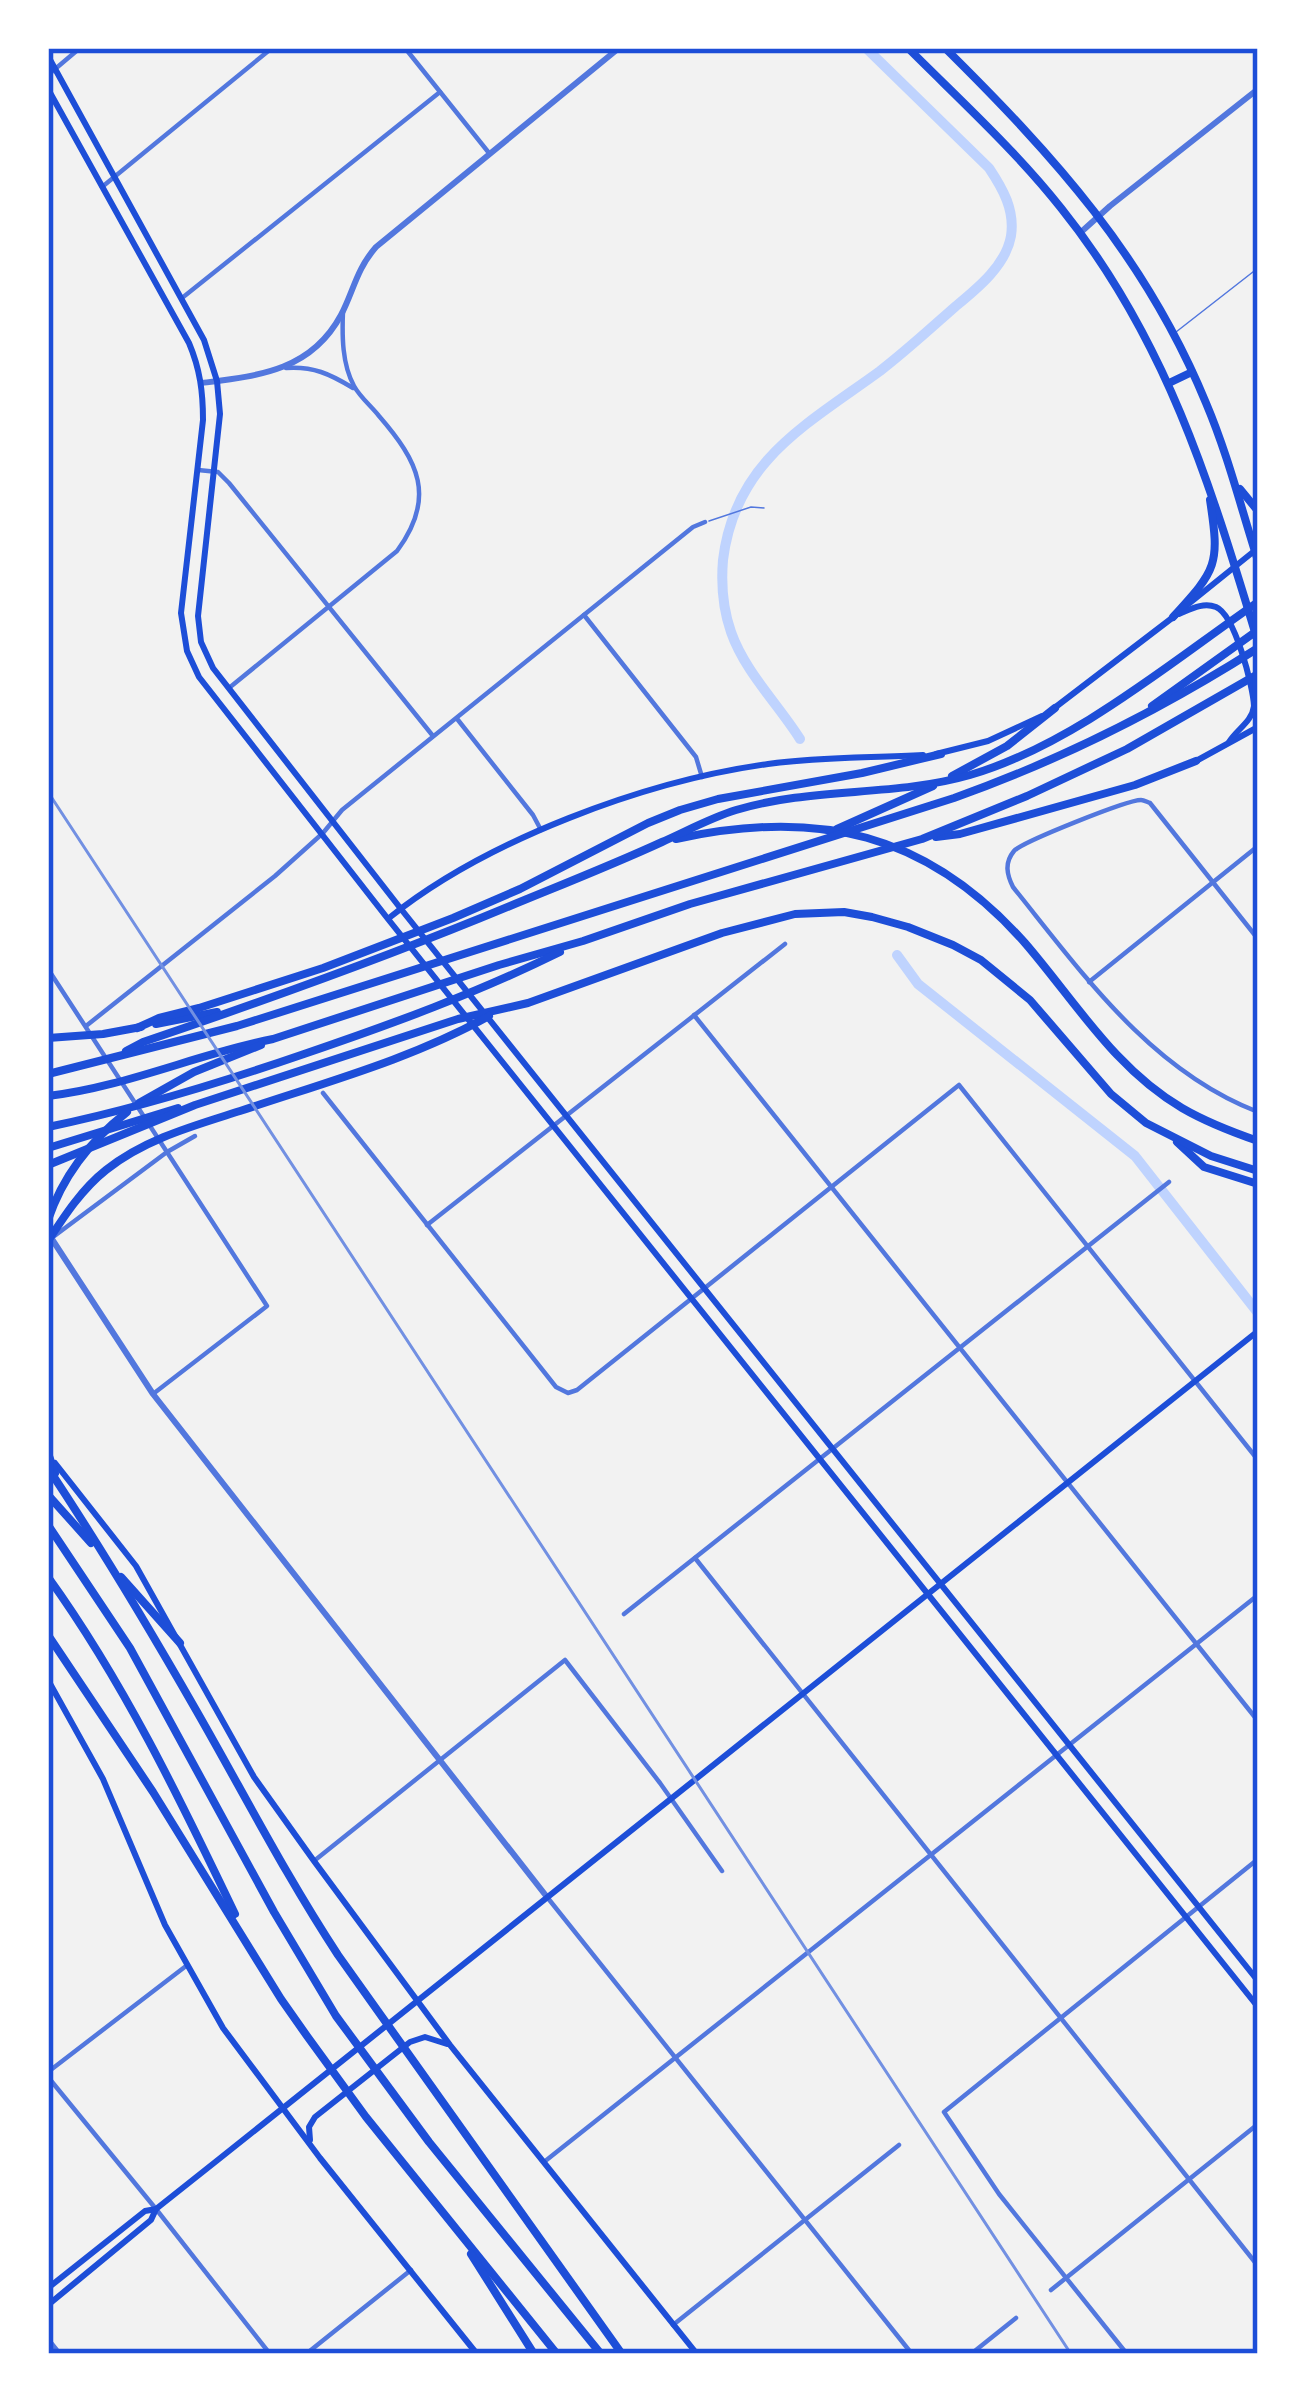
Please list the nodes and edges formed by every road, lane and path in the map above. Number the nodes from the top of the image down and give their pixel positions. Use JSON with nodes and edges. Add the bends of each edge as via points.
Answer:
{"nodes":[{"id":1,"x":80,"y":48,"type":"edge"},
{"id":2,"x":272,"y":48,"type":"edge"},
{"id":3,"x":405,"y":48,"type":"edge"},
{"id":4,"x":619,"y":48,"type":"edge"},
{"id":5,"x":908,"y":48,"type":"edge"},
{"id":6,"x":945,"y":48,"type":"edge"},
{"id":7,"x":48,"y":56,"type":"edge"},
{"id":8,"x":51,"y":72,"type":"edge"},
{"id":9,"x":48,"y":89,"type":"edge"},
{"id":10,"x":1258,"y":89,"type":"edge"},
{"id":11,"x":440,"y":92,"type":"junction"},
{"id":12,"x":489,"y":153,"type":"junction"},
{"id":13,"x":114,"y":176,"type":"junction"},
{"id":14,"x":102,"y":187,"type":"junction"},
{"id":15,"x":1099,"y":215,"type":"junction"},
{"id":16,"x":1080,"y":233,"type":"junction"},
{"id":17,"x":1258,"y":268,"type":"edge"},
{"id":18,"x":182,"y":298,"type":"junction"},
{"id":19,"x":343,"y":311,"type":"junction"},
{"id":20,"x":1174,"y":334,"type":"junction"},
{"id":21,"x":286,"y":368,"type":"junction"},
{"id":22,"x":1192,"y":372,"type":"junction"},
{"id":23,"x":217,"y":381,"type":"junction"},
{"id":24,"x":202,"y":383,"type":"junction"},
{"id":25,"x":1169,"y":383,"type":"junction"},
{"id":26,"x":356,"y":390,"type":"junction"},
{"id":27,"x":198,"y":470,"type":"junction"},
{"id":28,"x":214,"y":472,"type":"junction"},
{"id":29,"x":1235,"y":481,"type":"junction"},
{"id":30,"x":1210,"y":486,"type":"junction"},
{"id":31,"x":764,"y":508,"type":"dead end"},
{"id":32,"x":1258,"y":511,"type":"edge"},
{"id":33,"x":705,"y":522,"type":"joint"},
{"id":34,"x":1257,"y":554,"type":"edge"},
{"id":35,"x":1236,"y":568,"type":"junction"},
{"id":36,"x":1258,"y":602,"type":"edge"},
{"id":37,"x":329,"y":607,"type":"junction"},
{"id":38,"x":584,"y":615,"type":"junction"},
{"id":39,"x":1173,"y":617,"type":"junction"},
{"id":40,"x":1258,"y":631,"type":"edge"},
{"id":41,"x":1258,"y":645,"type":"edge"},
{"id":42,"x":1258,"y":674,"type":"edge"},
{"id":43,"x":229,"y":688,"type":"junction"},
{"id":44,"x":1055,"y":708,"type":"junction"},
{"id":45,"x":456,"y":718,"type":"junction"},
{"id":46,"x":1132,"y":721,"type":"junction"},
{"id":47,"x":1258,"y":728,"type":"edge"},
{"id":48,"x":433,"y":736,"type":"junction"},
{"id":49,"x":1229,"y":742,"type":"junction"},
{"id":50,"x":941,"y":754,"type":"junction"},
{"id":51,"x":1196,"y":761,"type":"joint"},
{"id":52,"x":702,"y":777,"type":"junction"},
{"id":53,"x":333,"y":820,"type":"junction"},
{"id":54,"x":542,"y":830,"type":"junction"},
{"id":55,"x":323,"y":833,"type":"junction"},
{"id":56,"x":922,"y":838,"type":"junction"},
{"id":57,"x":663,"y":842,"type":"junction"},
{"id":58,"x":805,"y":844,"type":"junction"},
{"id":59,"x":1258,"y":846,"type":"edge"},
{"id":60,"x":1213,"y":882,"type":"junction"},
{"id":61,"x":400,"y":908,"type":"junction"},
{"id":62,"x":388,"y":919,"type":"junction"},
{"id":63,"x":455,"y":923,"type":"junction"},
{"id":64,"x":1258,"y":939,"type":"edge"},
{"id":65,"x":583,"y":941,"type":"junction"},
{"id":66,"x":785,"y":944,"type":"dead end"},
{"id":67,"x":48,"y":969,"type":"edge"},
{"id":68,"x":1089,"y":982,"type":"junction"},
{"id":69,"x":237,"y":1008,"type":"junction"},
{"id":70,"x":495,"y":1013,"type":"junction"},
{"id":71,"x":694,"y":1015,"type":"junction"},
{"id":72,"x":86,"y":1026,"type":"junction"},
{"id":73,"x":137,"y":1028,"type":"junction"},
{"id":74,"x":48,"y":1038,"type":"edge"},
{"id":75,"x":273,"y":1040,"type":"junction"},
{"id":76,"x":114,"y":1058,"type":"junction"},
{"id":77,"x":48,"y":1074,"type":"edge"},
{"id":78,"x":323,"y":1093,"type":"dead end"},
{"id":79,"x":48,"y":1096,"type":"edge"},
{"id":80,"x":195,"y":1105,"type":"junction"},
{"id":81,"x":1258,"y":1112,"type":"edge"},
{"id":82,"x":566,"y":1114,"type":"junction"},
{"id":83,"x":554,"y":1124,"type":"junction"},
{"id":84,"x":48,"y":1127,"type":"edge"},
{"id":85,"x":195,"y":1136,"type":"dead end"},
{"id":86,"x":1172,"y":1136,"type":"junction"},
{"id":87,"x":1258,"y":1141,"type":"edge"},
{"id":88,"x":48,"y":1148,"type":"edge"},
{"id":89,"x":167,"y":1152,"type":"junction"},
{"id":90,"x":48,"y":1166,"type":"edge"},
{"id":91,"x":1258,"y":1171,"type":"edge"},
{"id":92,"x":1169,"y":1183,"type":"dead end"},
{"id":93,"x":1258,"y":1184,"type":"edge"},
{"id":94,"x":832,"y":1187,"type":"junction"},
{"id":95,"x":48,"y":1220,"type":"edge"},
{"id":96,"x":427,"y":1225,"type":"junction"},
{"id":97,"x":49,"y":1237,"type":"edge"},
{"id":98,"x":1088,"y":1245,"type":"junction"},
{"id":99,"x":705,"y":1290,"type":"junction"},
{"id":100,"x":694,"y":1299,"type":"junction"},
{"id":101,"x":1257,"y":1332,"type":"edge"},
{"id":102,"x":959,"y":1347,"type":"junction"},
{"id":103,"x":1195,"y":1381,"type":"junction"},
{"id":104,"x":153,"y":1394,"type":"junction"},
{"id":105,"x":833,"y":1451,"type":"junction"},
{"id":106,"x":48,"y":1454,"type":"edge"},
{"id":107,"x":822,"y":1460,"type":"junction"},
{"id":108,"x":1258,"y":1460,"type":"edge"},
{"id":109,"x":48,"y":1468,"type":"edge"},
{"id":110,"x":1067,"y":1483,"type":"junction"},
{"id":111,"x":60,"y":1486,"type":"junction"},
{"id":112,"x":48,"y":1495,"type":"edge"},
{"id":113,"x":48,"y":1525,"type":"edge"},
{"id":114,"x":694,"y":1558,"type":"junction"},
{"id":115,"x":48,"y":1577,"type":"edge"},
{"id":116,"x":941,"y":1584,"type":"junction"},
{"id":117,"x":929,"y":1593,"type":"junction"},
{"id":118,"x":1258,"y":1594,"type":"edge"},
{"id":119,"x":624,"y":1614,"type":"dead end"},
{"id":120,"x":48,"y":1635,"type":"edge"},
{"id":121,"x":180,"y":1643,"type":"junction"},
{"id":122,"x":1196,"y":1644,"type":"junction"},
{"id":123,"x":48,"y":1680,"type":"edge"},
{"id":124,"x":802,"y":1694,"type":"junction"},
{"id":125,"x":1258,"y":1721,"type":"edge"},
{"id":126,"x":1069,"y":1745,"type":"junction"},
{"id":127,"x":1057,"y":1755,"type":"junction"},
{"id":128,"x":438,"y":1761,"type":"junction"},
{"id":129,"x":671,"y":1798,"type":"junction"},
{"id":130,"x":931,"y":1856,"type":"junction"},
{"id":131,"x":1258,"y":1859,"type":"edge"},
{"id":132,"x":314,"y":1861,"type":"junction"},
{"id":133,"x":722,"y":1871,"type":"dead end"},
{"id":134,"x":547,"y":1898,"type":"junction"},
{"id":135,"x":1198,"y":1906,"type":"junction"},
{"id":136,"x":1186,"y":1917,"type":"junction"},
{"id":137,"x":251,"y":1948,"type":"junction"},
{"id":138,"x":187,"y":1966,"type":"junction"},
{"id":139,"x":1258,"y":1981,"type":"edge"},
{"id":140,"x":417,"y":2001,"type":"junction"},
{"id":141,"x":1258,"y":2007,"type":"edge"},
{"id":142,"x":1060,"y":2018,"type":"junction"},
{"id":143,"x":451,"y":2045,"type":"junction"},
{"id":144,"x":676,"y":2059,"type":"junction"},
{"id":145,"x":48,"y":2075,"type":"edge"},
{"id":146,"x":283,"y":2108,"type":"junction"},
{"id":147,"x":1258,"y":2124,"type":"edge"},
{"id":148,"x":310,"y":2145,"type":"junction"},
{"id":149,"x":899,"y":2145,"type":"dead end"},
{"id":150,"x":544,"y":2162,"type":"junction"},
{"id":151,"x":1189,"y":2179,"type":"junction"},
{"id":152,"x":156,"y":2209,"type":"junction"},
{"id":153,"x":447,"y":2218,"type":"junction"},
{"id":154,"x":805,"y":2221,"type":"junction"},
{"id":155,"x":1258,"y":2266,"type":"edge"},
{"id":156,"x":411,"y":2270,"type":"junction"},
{"id":157,"x":1066,"y":2278,"type":"junction"},
{"id":158,"x":48,"y":2288,"type":"edge"},
{"id":159,"x":1051,"y":2290,"type":"dead end"},
{"id":160,"x":48,"y":2305,"type":"edge"},
{"id":161,"x":1016,"y":2318,"type":"dead end"},
{"id":162,"x":674,"y":2325,"type":"junction"},
{"id":163,"x":48,"y":2338,"type":"edge"},
{"id":164,"x":60,"y":2354,"type":"edge"},
{"id":165,"x":270,"y":2354,"type":"edge"},
{"id":166,"x":306,"y":2354,"type":"edge"},
{"id":167,"x":476,"y":2354,"type":"edge"},
{"id":168,"x":534,"y":2354,"type":"edge"},
{"id":169,"x":557,"y":2354,"type":"edge"},
{"id":170,"x":601,"y":2354,"type":"edge"},
{"id":171,"x":622,"y":2354,"type":"edge"},
{"id":172,"x":697,"y":2354,"type":"edge"},
{"id":173,"x":912,"y":2354,"type":"edge"},
{"id":174,"x":970,"y":2354,"type":"edge"},
{"id":175,"x":1127,"y":2354,"type":"edge"}],
"edges":[{"from":1,"to":8,"type":"street"},
{"from":2,"to":13,"type":"street"},
{"from":3,"to":11,"type":"street"},
{"from":4,"to":12,"type":"street"},
{"from":5,"to":16,"type":"main road"},
{"from":6,"to":15,"type":"main road"},
{"from":7,"to":8,"type":"main road"},
{"from":8,"to":13,"type":"main road"},
{"from":9,"to":14,"type":"main road"},
{"from":10,"to":15,"type":"street"},
{"from":11,"to":12,"type":"street"},
{"from":11,"to":18,"type":"street"},
{"from":12,"to":19,"type":"street","via":[[374,249]]},
{"from":13,"to":14,"type":"street"},
{"from":13,"to":18,"type":"main road"},
{"from":14,"to":24,"type":"main road"},
{"from":15,"to":16,"type":"street"},
{"from":15,"to":20,"type":"main road"},
{"from":16,"to":25,"type":"main road"},
{"from":17,"to":20,"type":"lane"},
{"from":18,"to":23,"type":"main road"},
{"from":19,"to":21,"type":"street","via":[[315,348]]},
{"from":19,"to":26,"type":"street"},
{"from":20,"to":22,"type":"main road"},
{"from":21,"to":23,"type":"street"},
{"from":21,"to":26,"type":"street","via":[[307,366]]},
{"from":22,"to":25,"type":"main road"},
{"from":22,"to":29,"type":"main road"},
{"from":23,"to":24,"type":"street"},
{"from":23,"to":28,"type":"main road"},
{"from":24,"to":27,"type":"main road"},
{"from":25,"to":30,"type":"main road"},
{"from":26,"to":37,"type":"street","via":[[407,449],[419,499],[397,551]]},
{"from":27,"to":28,"type":"street"},
{"from":27,"to":55,"type":"main road","via":[[182,614],[187,651],[204,684]]},
{"from":28,"to":37,"type":"street"},
{"from":28,"to":43,"type":"main road","via":[[198,624]]},
{"from":29,"to":32,"type":"main road"},
{"from":29,"to":34,"type":"main road"},
{"from":30,"to":35,"type":"main road"},
{"from":30,"to":39,"type":"main road","via":[[1214,563]]},
{"from":31,"to":33,"type":"lane"},
{"from":33,"to":38,"type":"street"},
{"from":34,"to":35,"type":"main road"},
{"from":35,"to":39,"type":"main road"},
{"from":35,"to":41,"type":"main road"},
{"from":36,"to":57,"type":"main road","via":[[1092,717],[1017,758],[928,784],[737,809]]},
{"from":37,"to":43,"type":"street"},
{"from":37,"to":48,"type":"street"},
{"from":38,"to":45,"type":"street"},
{"from":38,"to":52,"type":"street","via":[[696,757]]},
{"from":39,"to":44,"type":"main road"},
{"from":39,"to":49,"type":"main road","via":[[1212,605],[1232,627],[1254,706]]},
{"from":40,"to":46,"type":"main road"},
{"from":41,"to":46,"type":"main road"},
{"from":42,"to":56,"type":"main road","via":[[1147,739]]},
{"from":43,"to":53,"type":"main road"},
{"from":44,"to":50,"type":"main road"},
{"from":44,"to":58,"type":"main road","via":[[941,782]]},
{"from":45,"to":48,"type":"street"},
{"from":45,"to":54,"type":"street"},
{"from":46,"to":58,"type":"main road","via":[[1008,779]]},
{"from":47,"to":49,"type":"main road"},
{"from":48,"to":53,"type":"street"},
{"from":49,"to":51,"type":"main road"},
{"from":50,"to":52,"type":"main road","via":[[802,760]]},
{"from":50,"to":63,"type":"main road","via":[[680,810]]},
{"from":51,"to":56,"type":"main road","via":[[1135,785]]},
{"from":52,"to":54,"type":"main road"},
{"from":53,"to":55,"type":"street"},
{"from":53,"to":61,"type":"main road"},
{"from":54,"to":61,"type":"main road"},
{"from":55,"to":62,"type":"main road"},
{"from":55,"to":72,"type":"street"},
{"from":56,"to":65,"type":"main road"},
{"from":57,"to":63,"type":"main road"},
{"from":57,"to":87,"type":"main road","via":[[790,825],[857,835],[910,854],[985,903],[1150,1086]]},
{"from":58,"to":76,"type":"main road","via":[[238,1026]]},
{"from":59,"to":60,"type":"street"},
{"from":60,"to":64,"type":"street"},
{"from":60,"to":68,"type":"street"},
{"from":60,"to":68,"type":"street","via":[[1143,800],[1021,845],[1006,871],[1013,887]]},
{"from":61,"to":62,"type":"main road"},
{"from":61,"to":82,"type":"main road"},
{"from":62,"to":83,"type":"main road"},
{"from":63,"to":69,"type":"main road"},
{"from":63,"to":73,"type":"main road"},
{"from":65,"to":75,"type":"main road"},
{"from":65,"to":84,"type":"main road","via":[[401,1021]]},
{"from":66,"to":71,"type":"street"},
{"from":67,"to":72,"type":"street"},
{"from":68,"to":81,"type":"street","via":[[1198,1082]]},
{"from":69,"to":73,"type":"main road"},
{"from":69,"to":76,"type":"main road"},
{"from":70,"to":80,"type":"main road"},
{"from":70,"to":86,"type":"main road","via":[[779,917],[872,917],[981,960],[1030,1000],[1111,1094]]},
{"from":70,"to":97,"type":"main road","via":[[144,1145],[96,1179]]},
{"from":71,"to":82,"type":"street"},
{"from":71,"to":94,"type":"street"},
{"from":72,"to":89,"type":"street"},
{"from":73,"to":74,"type":"main road"},
{"from":75,"to":79,"type":"main road"},
{"from":75,"to":95,"type":"main road","via":[[172,1083],[116,1120],[72,1169]]},
{"from":76,"to":77,"type":"main road"},
{"from":78,"to":96,"type":"street"},
{"from":80,"to":88,"type":"main road"},
{"from":80,"to":90,"type":"main road"},
{"from":82,"to":83,"type":"street"},
{"from":82,"to":99,"type":"main road"},
{"from":83,"to":96,"type":"street"},
{"from":83,"to":100,"type":"main road"},
{"from":85,"to":89,"type":"street"},
{"from":86,"to":91,"type":"main road"},
{"from":86,"to":93,"type":"main road","via":[[1204,1167]]},
{"from":89,"to":97,"type":"street"},
{"from":89,"to":104,"type":"street","via":[[267,1306]]},
{"from":92,"to":98,"type":"street"},
{"from":94,"to":98,"type":"street","via":[[959,1084]]},
{"from":94,"to":99,"type":"street"},
{"from":94,"to":102,"type":"street"},
{"from":96,"to":100,"type":"street","via":[[568,1393]]},
{"from":97,"to":104,"type":"street"},
{"from":98,"to":102,"type":"street"},
{"from":98,"to":103,"type":"street"},
{"from":99,"to":100,"type":"street"},
{"from":99,"to":105,"type":"main road"},
{"from":100,"to":107,"type":"main road"},
{"from":101,"to":103,"type":"main road"},
{"from":102,"to":105,"type":"street"},
{"from":102,"to":110,"type":"street"},
{"from":103,"to":108,"type":"street"},
{"from":103,"to":110,"type":"main road"},
{"from":104,"to":128,"type":"street"},
{"from":105,"to":107,"type":"street"},
{"from":105,"to":116,"type":"main road"},
{"from":106,"to":111,"type":"main road"},
{"from":106,"to":121,"type":"main road","via":[[136,1566]]},
{"from":107,"to":114,"type":"street"},
{"from":107,"to":117,"type":"main road"},
{"from":109,"to":111,"type":"main road"},
{"from":110,"to":116,"type":"main road"},
{"from":110,"to":122,"type":"street"},
{"from":111,"to":171,"type":"main road","via":[[296,1888]]},
{"from":112,"to":121,"type":"main road"},
{"from":113,"to":170,"type":"main road","via":[[130,1648],[336,2016]]},
{"from":114,"to":119,"type":"street"},
{"from":114,"to":124,"type":"street"},
{"from":115,"to":137,"type":"main road","via":[[126,1702]]},
{"from":116,"to":117,"type":"main road"},
{"from":116,"to":126,"type":"main road"},
{"from":117,"to":124,"type":"main road"},
{"from":117,"to":127,"type":"main road"},
{"from":118,"to":122,"type":"street"},
{"from":120,"to":137,"type":"main road"},
{"from":121,"to":132,"type":"main road","via":[[254,1777]]},
{"from":122,"to":125,"type":"street"},
{"from":122,"to":126,"type":"street"},
{"from":123,"to":138,"type":"main road","via":[[103,1779]]},
{"from":124,"to":129,"type":"main road"},
{"from":124,"to":130,"type":"street"},
{"from":126,"to":127,"type":"street"},
{"from":126,"to":135,"type":"main road"},
{"from":127,"to":130,"type":"street"},
{"from":127,"to":136,"type":"main road"},
{"from":128,"to":129,"type":"street","via":[[565,1660]]},
{"from":128,"to":132,"type":"street"},
{"from":128,"to":134,"type":"street"},
{"from":129,"to":133,"type":"street"},
{"from":129,"to":134,"type":"main road"},
{"from":130,"to":142,"type":"street"},
{"from":130,"to":144,"type":"street"},
{"from":131,"to":135,"type":"street"},
{"from":132,"to":140,"type":"main road"},
{"from":134,"to":140,"type":"main road"},
{"from":134,"to":144,"type":"street"},
{"from":135,"to":136,"type":"street"},
{"from":135,"to":139,"type":"main road"},
{"from":136,"to":141,"type":"main road"},
{"from":136,"to":142,"type":"street"},
{"from":137,"to":153,"type":"main road","via":[[307,2036]]},
{"from":138,"to":145,"type":"street"},
{"from":138,"to":146,"type":"main road"},
{"from":140,"to":143,"type":"main road"},
{"from":140,"to":146,"type":"main road"},
{"from":142,"to":151,"type":"street"},
{"from":142,"to":157,"type":"street","via":[[944,2112]]},
{"from":143,"to":148,"type":"main road","via":[[425,2037],[410,2042],[315,2117]]},
{"from":143,"to":150,"type":"main road"},
{"from":144,"to":150,"type":"street"},
{"from":144,"to":154,"type":"street"},
{"from":145,"to":152,"type":"street"},
{"from":146,"to":148,"type":"main road"},
{"from":146,"to":152,"type":"main road"},
{"from":147,"to":151,"type":"street"},
{"from":148,"to":156,"type":"main road"},
{"from":149,"to":154,"type":"street"},
{"from":150,"to":162,"type":"main road"},
{"from":151,"to":155,"type":"street"},
{"from":151,"to":157,"type":"street"},
{"from":152,"to":158,"type":"main road"},
{"from":152,"to":160,"type":"main road"},
{"from":152,"to":165,"type":"street"},
{"from":153,"to":168,"type":"main road"},
{"from":153,"to":169,"type":"main road"},
{"from":154,"to":162,"type":"street"},
{"from":154,"to":173,"type":"street"},
{"from":156,"to":166,"type":"street"},
{"from":156,"to":167,"type":"main road"},
{"from":157,"to":159,"type":"street"},
{"from":157,"to":175,"type":"street"},
{"from":161,"to":174,"type":"street"},
{"from":162,"to":172,"type":"main road"},
{"from":163,"to":164,"type":"street"}]}
